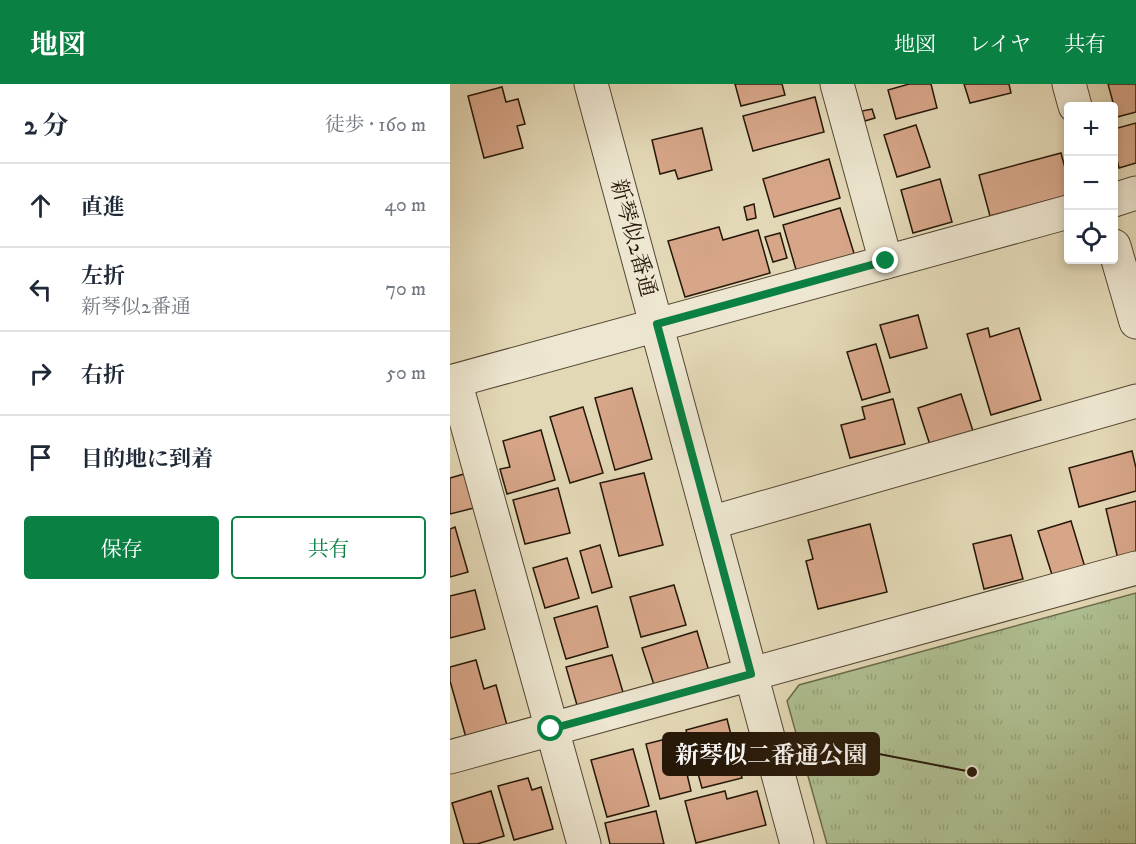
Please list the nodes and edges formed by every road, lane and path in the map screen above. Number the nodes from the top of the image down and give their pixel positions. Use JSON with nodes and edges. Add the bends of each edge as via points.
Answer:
{"nodes":[{"id":1,"x":591,"y":84,"type":"edge"},
{"id":2,"x":837,"y":84,"type":"edge"},
{"id":3,"x":1069,"y":84,"type":"edge"},
{"id":4,"x":1074,"y":102,"type":"edge"},
{"id":5,"x":1136,"y":194,"type":"edge"},
{"id":6,"x":1118,"y":199,"type":"edge"},
{"id":7,"x":1064,"y":213,"type":"edge"},
{"id":8,"x":886,"y":261,"type":"junction"},
{"id":9,"x":1118,"y":263,"type":"edge"},
{"id":10,"x":1136,"y":322,"type":"edge"},
{"id":11,"x":657,"y":324,"type":"junction"},
{"id":12,"x":452,"y":382,"type":"edge"},
{"id":13,"x":1136,"y":401,"type":"edge"},
{"id":14,"x":711,"y":523,"type":"junction"},
{"id":15,"x":1136,"y":568,"type":"edge"},
{"id":16,"x":751,"y":674,"type":"junction"},
{"id":17,"x":551,"y":729,"type":"junction"},
{"id":18,"x":450,"y":757,"type":"edge"},
{"id":19,"x":584,"y":844,"type":"edge"},
{"id":20,"x":797,"y":844,"type":"edge"}],
"edges":[{"from":1,"to":11,"type":"street","name":"新琴似2番通"},
{"from":2,"to":8,"type":"street"},
{"from":3,"to":4,"type":"street"},
{"from":5,"to":6,"type":"street"},
{"from":7,"to":8,"type":"street"},
{"from":8,"to":11,"type":"street"},
{"from":9,"to":10,"type":"street"},
{"from":11,"to":12,"type":"street"},
{"from":11,"to":14,"type":"street","name":"新琴似2番通"},
{"from":12,"to":17,"type":"street"},
{"from":13,"to":14,"type":"street"},
{"from":14,"to":16,"type":"street","name":"新琴似2番通"},
{"from":15,"to":16,"type":"street"},
{"from":16,"to":17,"type":"street"},
{"from":16,"to":20,"type":"street","name":"新琴似2番通"},
{"from":17,"to":18,"type":"street"},
{"from":17,"to":19,"type":"street"}]}
